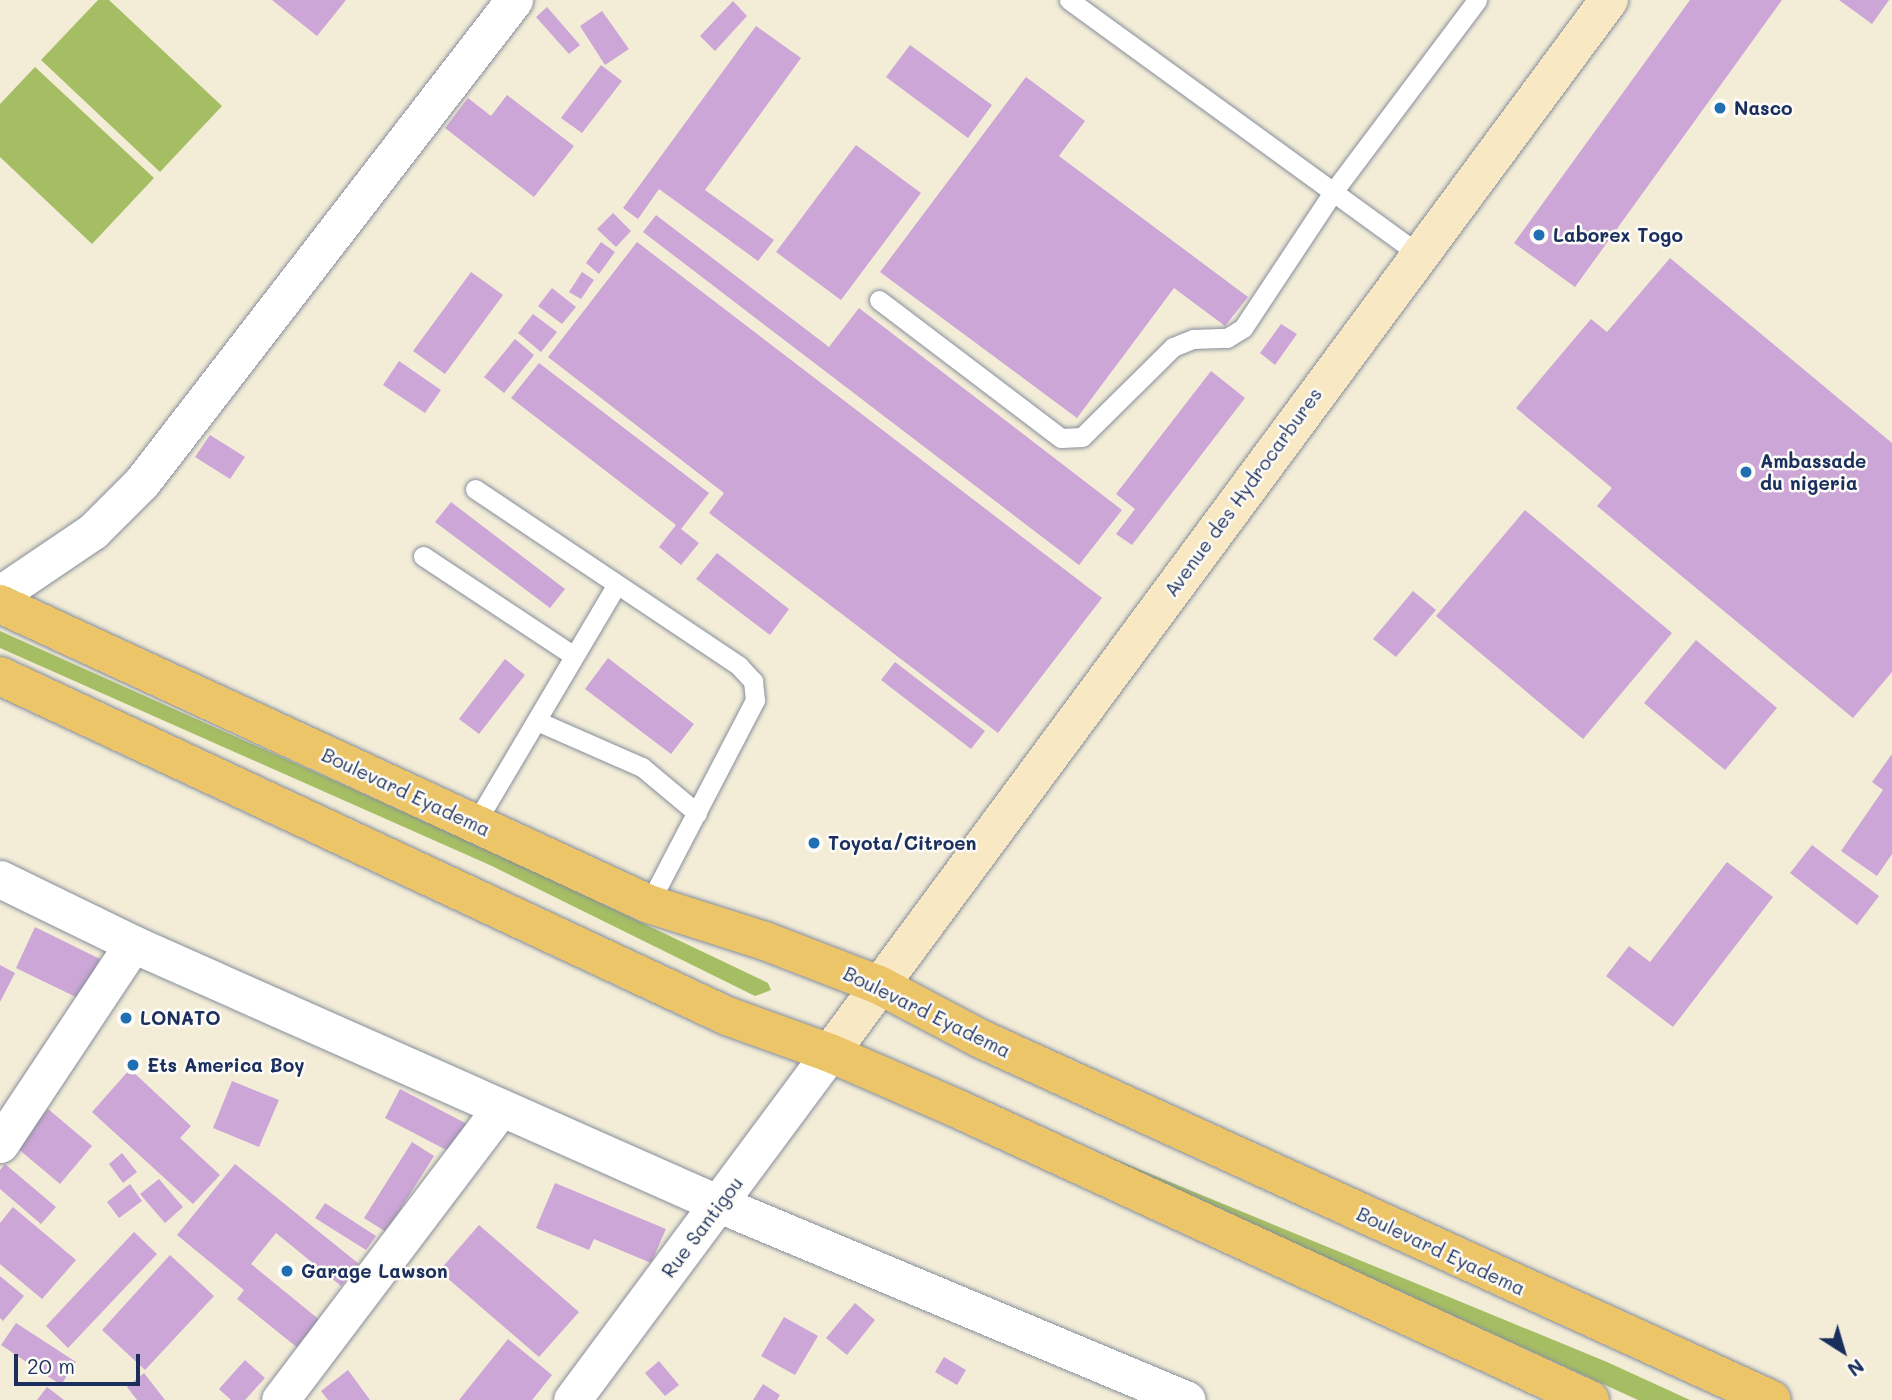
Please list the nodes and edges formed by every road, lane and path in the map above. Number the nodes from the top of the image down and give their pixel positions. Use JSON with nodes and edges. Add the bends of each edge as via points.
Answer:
{"nodes":[{"id":1,"x":514,"y":0,"type":"edge"},
{"id":2,"x":1069,"y":0,"type":"edge"},
{"id":3,"x":1477,"y":0,"type":"edge"},
{"id":4,"x":1609,"y":0,"type":"edge"},
{"id":5,"x":1333,"y":192,"type":"junction"},
{"id":6,"x":1419,"y":254,"type":"junction"},
{"id":7,"x":879,"y":300,"type":"dead end"},
{"id":8,"x":475,"y":489,"type":"dead end"},
{"id":9,"x":423,"y":556,"type":"dead end"},
{"id":10,"x":615,"y":587,"type":"junction"},
{"id":11,"x":0,"y":594,"type":"edge"},
{"id":12,"x":0,"y":604,"type":"edge"},
{"id":13,"x":574,"y":656,"type":"junction"},
{"id":14,"x":0,"y":676,"type":"edge"},
{"id":15,"x":537,"y":721,"type":"junction"},
{"id":16,"x":697,"y":813,"type":"junction"},
{"id":17,"x":475,"y":824,"type":"junction"},
{"id":18,"x":0,"y":879,"type":"edge"},
{"id":19,"x":649,"y":904,"type":"junction"},
{"id":20,"x":133,"y":944,"type":"junction"},
{"id":21,"x":879,"y":985,"type":"junction"},
{"id":22,"x":831,"y":1053,"type":"junction"},
{"id":23,"x":501,"y":1108,"type":"junction"},
{"id":24,"x":0,"y":1144,"type":"edge"},
{"id":25,"x":719,"y":1204,"type":"junction"},
{"id":26,"x":280,"y":1400,"type":"edge"},
{"id":27,"x":572,"y":1400,"type":"edge"},
{"id":28,"x":1187,"y":1400,"type":"edge"},
{"id":29,"x":1590,"y":1400,"type":"edge"},
{"id":30,"x":1772,"y":1400,"type":"edge"}],
"edges":[{"from":1,"to":11,"type":"street","via":[[142,482],[93,531]]},
{"from":2,"to":5,"type":"lane"},
{"from":3,"to":5,"type":"lane"},
{"from":4,"to":6,"type":"main road","name":"Avenue des Hydrocarbures"},
{"from":5,"to":6,"type":"lane"},
{"from":5,"to":7,"type":"lane","via":[[1243,328],[1227,338],[1193,339],[1173,347],[1082,437],[1061,438]]},
{"from":6,"to":21,"type":"main road","name":"Avenue des Hydrocarbures"},
{"from":8,"to":10,"type":"lane"},
{"from":9,"to":13,"type":"lane"},
{"from":10,"to":13,"type":"lane"},
{"from":10,"to":16,"type":"lane","via":[[739,666],[753,681],[755,700]]},
{"from":12,"to":17,"type":"highway","name":"Boulevard Eyadema"},
{"from":13,"to":15,"type":"lane"},
{"from":14,"to":22,"type":"highway","via":[[727,1016]]},
{"from":15,"to":16,"type":"lane","via":[[642,767]]},
{"from":15,"to":17,"type":"lane"},
{"from":16,"to":19,"type":"lane"},
{"from":17,"to":19,"type":"highway","name":"Boulevard Eyadema"},
{"from":18,"to":20,"type":"street"},
{"from":19,"to":21,"type":"highway","name":"Boulevard Eyadema","via":[[765,941]]},
{"from":20,"to":23,"type":"street"},
{"from":20,"to":24,"type":"street"},
{"from":21,"to":22,"type":"main road","name":"Avenue des Hydrocarbures"},
{"from":21,"to":30,"type":"highway","name":"Boulevard Eyadema","via":[[981,1038]]},
{"from":22,"to":25,"type":"street","name":"Rue Santigou"},
{"from":22,"to":29,"type":"highway"},
{"from":23,"to":25,"type":"street"},
{"from":23,"to":26,"type":"street"},
{"from":25,"to":27,"type":"street","name":"Rue Santigou"},
{"from":25,"to":28,"type":"street"}]}
